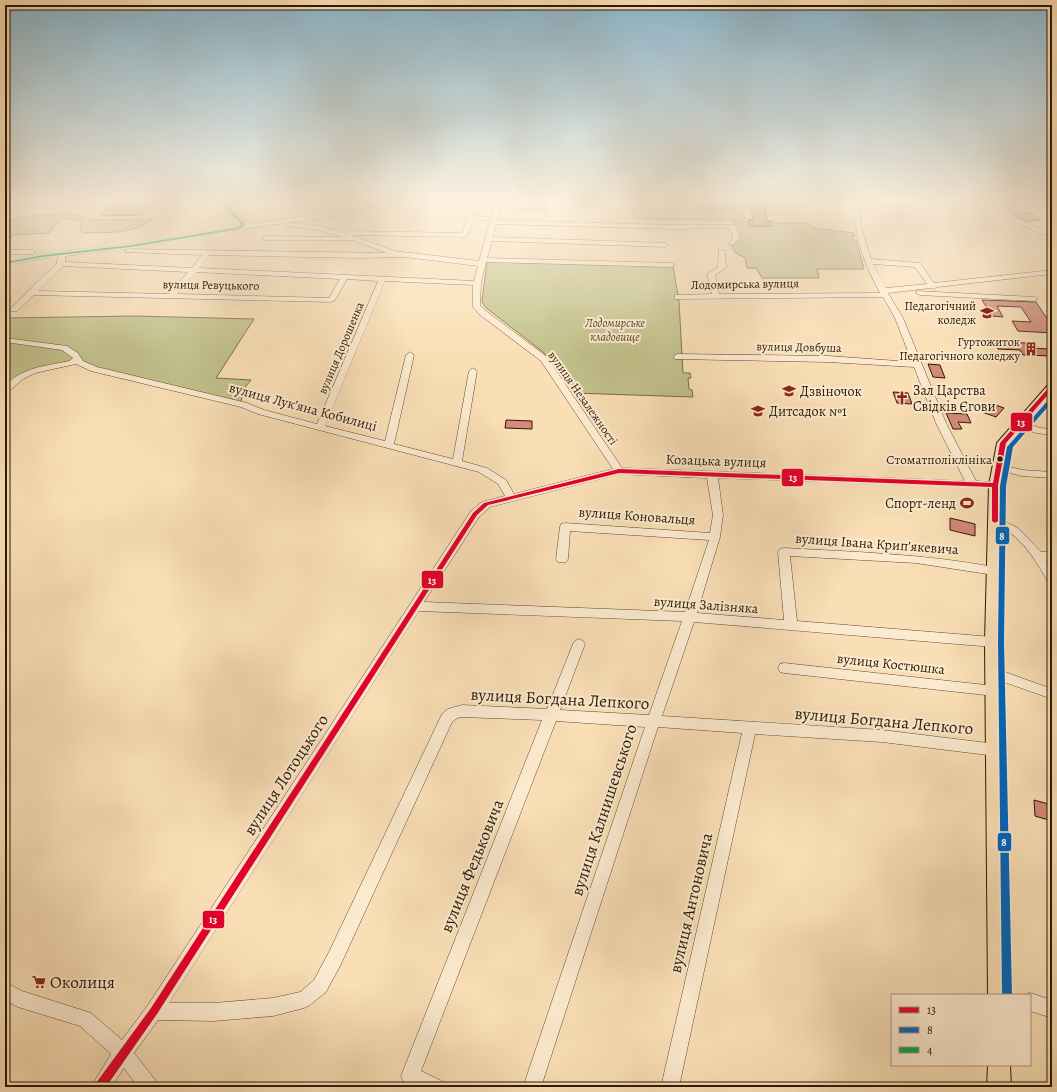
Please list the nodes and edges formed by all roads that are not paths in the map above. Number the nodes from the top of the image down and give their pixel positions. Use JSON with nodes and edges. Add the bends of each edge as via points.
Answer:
{"nodes":[{"id":1,"x":79,"y":251,"type":"joint"},
{"id":2,"x":128,"y":251,"type":"edge"},
{"id":3,"x":386,"y":251,"type":"edge"},
{"id":4,"x":485,"y":251,"type":"edge"},
{"id":5,"x":721,"y":251,"type":"dead end"},
{"id":6,"x":865,"y":251,"type":"edge"},
{"id":7,"x":5,"y":252,"type":"edge"},
{"id":8,"x":207,"y":252,"type":"junction"},
{"id":9,"x":45,"y":254,"type":"junction"},
{"id":10,"x":62,"y":254,"type":"junction"},
{"id":11,"x":403,"y":255,"type":"junction"},
{"id":12,"x":868,"y":261,"type":"junction"},
{"id":13,"x":5,"y":262,"type":"edge"},
{"id":14,"x":482,"y":262,"type":"junction"},
{"id":15,"x":61,"y":264,"type":"junction"},
{"id":16,"x":671,"y":265,"type":"dead end"},
{"id":17,"x":195,"y":269,"type":"junction"},
{"id":18,"x":1052,"y":272,"type":"edge"},
{"id":19,"x":345,"y":276,"type":"junction"},
{"id":20,"x":383,"y":278,"type":"junction"},
{"id":21,"x":477,"y":283,"type":"junction"},
{"id":22,"x":933,"y":287,"type":"junction"},
{"id":23,"x":32,"y":293,"type":"junction"},
{"id":24,"x":884,"y":293,"type":"junction"},
{"id":25,"x":171,"y":296,"type":"junction"},
{"id":26,"x":678,"y":297,"type":"dead end"},
{"id":27,"x":716,"y":297,"type":"junction"},
{"id":28,"x":1034,"y":299,"type":"dead end"},
{"id":29,"x":14,"y":309,"type":"dead end"},
{"id":30,"x":5,"y":340,"type":"edge"},
{"id":31,"x":410,"y":355,"type":"dead end"},
{"id":32,"x":678,"y":357,"type":"dead end"},
{"id":33,"x":77,"y":359,"type":"junction"},
{"id":34,"x":918,"y":365,"type":"junction"},
{"id":35,"x":473,"y":371,"type":"dead end"},
{"id":36,"x":1052,"y":387,"type":"edge"},
{"id":37,"x":5,"y":390,"type":"edge"},
{"id":38,"x":1020,"y":424,"type":"junction"},
{"id":39,"x":320,"y":427,"type":"junction"},
{"id":40,"x":1052,"y":432,"type":"edge"},
{"id":41,"x":389,"y":445,"type":"junction"},
{"id":42,"x":457,"y":463,"type":"junction"},
{"id":43,"x":998,"y":467,"type":"junction"},
{"id":44,"x":619,"y":471,"type":"junction"},
{"id":45,"x":712,"y":474,"type":"junction"},
{"id":46,"x":1052,"y":475,"type":"edge"},
{"id":47,"x":972,"y":484,"type":"junction"},
{"id":48,"x":996,"y":485,"type":"junction"},
{"id":49,"x":512,"y":498,"type":"junction"},
{"id":50,"x":994,"y":521,"type":"junction"},
{"id":51,"x":715,"y":537,"type":"junction"},
{"id":52,"x":1037,"y":556,"type":"junction"},
{"id":53,"x":1052,"y":556,"type":"edge"},
{"id":54,"x":562,"y":559,"type":"dead end"},
{"id":55,"x":994,"y":571,"type":"junction"},
{"id":56,"x":1052,"y":579,"type":"edge"},
{"id":57,"x":416,"y":606,"type":"junction"},
{"id":58,"x":690,"y":617,"type":"junction"},
{"id":59,"x":792,"y":626,"type":"junction"},
{"id":60,"x":993,"y":642,"type":"junction"},
{"id":61,"x":579,"y":644,"type":"dead end"},
{"id":62,"x":784,"y":668,"type":"dead end"},
{"id":63,"x":994,"y":673,"type":"junction"},
{"id":64,"x":995,"y":691,"type":"junction"},
{"id":65,"x":1052,"y":694,"type":"edge"},
{"id":66,"x":552,"y":715,"type":"junction"},
{"id":67,"x":652,"y":722,"type":"junction"},
{"id":68,"x":750,"y":728,"type":"junction"},
{"id":69,"x":996,"y":750,"type":"junction"},
{"id":70,"x":5,"y":990,"type":"edge"},
{"id":71,"x":1001,"y":994,"type":"edge"},
{"id":72,"x":1031,"y":1002,"type":"edge"},
{"id":73,"x":1052,"y":1009,"type":"edge"},
{"id":74,"x":154,"y":1011,"type":"junction"},
{"id":75,"x":123,"y":1053,"type":"junction"},
{"id":76,"x":999,"y":1066,"type":"edge"},
{"id":77,"x":100,"y":1087,"type":"edge"},
{"id":78,"x":150,"y":1087,"type":"edge"},
{"id":79,"x":436,"y":1087,"type":"edge"},
{"id":80,"x":532,"y":1087,"type":"edge"},
{"id":81,"x":670,"y":1087,"type":"edge"},
{"id":82,"x":999,"y":1087,"type":"edge"}],
"edges":[{"from":1,"to":9,"type":"street"},
{"from":1,"to":10,"type":"street"},
{"from":2,"to":8,"type":"street"},
{"from":3,"to":11,"type":"street"},
{"from":4,"to":14,"type":"street","name":"вулиця Незалежності"},
{"from":5,"to":27,"type":"street","via":[[722,268],[711,274]]},
{"from":6,"to":12,"type":"street"},
{"from":7,"to":9,"type":"street"},
{"from":8,"to":11,"type":"street"},
{"from":8,"to":17,"type":"street"},
{"from":9,"to":10,"type":"street"},
{"from":9,"to":13,"type":"street"},
{"from":10,"to":15,"type":"street"},
{"from":11,"to":14,"type":"street"},
{"from":12,"to":22,"type":"street","via":[[917,265]]},
{"from":12,"to":24,"type":"street"},
{"from":14,"to":16,"type":"street"},
{"from":14,"to":21,"type":"street","name":"вулиця Незалежності"},
{"from":15,"to":17,"type":"street"},
{"from":15,"to":23,"type":"street"},
{"from":17,"to":19,"type":"street"},
{"from":17,"to":25,"type":"street"},
{"from":18,"to":22,"type":"street"},
{"from":19,"to":20,"type":"street"},
{"from":19,"to":25,"type":"street","name":"вулиця Ревуцького","via":[[331,300]]},
{"from":20,"to":21,"type":"street"},
{"from":20,"to":39,"type":"street","name":"вулиця Дорошенка"},
{"from":21,"to":44,"type":"street","name":"вулиця Незалежності","via":[[476,305],[544,359]]},
{"from":22,"to":24,"type":"street"},
{"from":23,"to":25,"type":"street","name":"вулиця Ревуцького"},
{"from":23,"to":29,"type":"street"},
{"from":24,"to":27,"type":"street","name":"Лодомирська вулиця"},
{"from":24,"to":28,"type":"street"},
{"from":24,"to":34,"type":"street","via":[[899,318]]},
{"from":26,"to":27,"type":"street","name":"Лодомирська вулиця"},
{"from":30,"to":33,"type":"street","name":"вулиця Лукʼяна Кобилиці","via":[[64,348]]},
{"from":31,"to":41,"type":"street"},
{"from":32,"to":34,"type":"street","name":"вулиця Довбуша","via":[[828,359]]},
{"from":33,"to":37,"type":"street","via":[[72,363],[20,376]]},
{"from":33,"to":39,"type":"street","name":"вулиця Лукʼяна Кобилиці","via":[[80,363],[113,375],[244,405]]},
{"from":34,"to":47,"type":"street","via":[[942,423]]},
{"from":35,"to":42,"type":"street"},
{"from":36,"to":38,"type":"main road"},
{"from":38,"to":40,"type":"street"},
{"from":38,"to":43,"type":"main road","via":[[1003,443]]},
{"from":39,"to":41,"type":"street","name":"вулиця Лукʼяна Кобилиці"},
{"from":41,"to":42,"type":"street","name":"вулиця Лукʼяна Кобилиці"},
{"from":42,"to":49,"type":"street","name":"вулиця Лукʼяна Кобилиці","via":[[495,476]]},
{"from":43,"to":46,"type":"street","via":[[1022,473]]},
{"from":43,"to":48,"type":"main road"},
{"from":44,"to":45,"type":"street","name":"Козацька вулиця"},
{"from":44,"to":49,"type":"street","name":"Козацька вулиця"},
{"from":45,"to":47,"type":"street","name":"Козацька вулиця"},
{"from":45,"to":51,"type":"street","name":"вулиця Калнишевського","via":[[718,516]]},
{"from":47,"to":48,"type":"street","name":"Козацька вулиця"},
{"from":48,"to":50,"type":"main road"},
{"from":49,"to":57,"type":"street","name":"вулиця Лотоцького","via":[[486,504],[475,514]]},
{"from":50,"to":52,"type":"street","via":[[1018,534]]},
{"from":50,"to":55,"type":"main road"},
{"from":51,"to":54,"type":"street","name":"вулиця Коновальця","via":[[566,527]]},
{"from":51,"to":58,"type":"street","name":"вулиця Калнишевського"},
{"from":52,"to":53,"type":"street"},
{"from":52,"to":56,"type":"street"},
{"from":55,"to":59,"type":"street","name":"вулиця Івана Крипʼякевича","via":[[974,566],[892,558],[784,552]]},
{"from":55,"to":60,"type":"main road"},
{"from":57,"to":58,"type":"street","name":"вулиця Залізняка"},
{"from":57,"to":74,"type":"street","name":"вулиця Лотоцького"},
{"from":58,"to":59,"type":"street","name":"вулиця Залізняка"},
{"from":58,"to":67,"type":"street","name":"вулиця Калнишевського"},
{"from":59,"to":60,"type":"street","name":"вулиця Залізняка"},
{"from":60,"to":63,"type":"main road"},
{"from":61,"to":66,"type":"street","name":"вулиця Федьковича"},
{"from":62,"to":64,"type":"street","name":"вулиця Костюшка"},
{"from":63,"to":64,"type":"main road"},
{"from":63,"to":65,"type":"street"},
{"from":64,"to":69,"type":"main road"},
{"from":66,"to":67,"type":"street","name":"вулиця Богдана Лепкого"},
{"from":66,"to":74,"type":"street","name":"вулиця Богдана Лепкого","via":[[462,711],[447,718],[335,958],[320,986],[304,999],[273,1006],[214,1012]]},
{"from":66,"to":79,"type":"street","name":"вулиця Федьковича","via":[[410,1076]]},
{"from":67,"to":68,"type":"street","name":"вулиця Богдана Лепкого"},
{"from":67,"to":80,"type":"street","name":"вулиця Калнишевського"},
{"from":68,"to":69,"type":"street","name":"вулиця Богдана Лепкого","via":[[882,736]]},
{"from":68,"to":81,"type":"street","name":"вулиця Антоновича"},
{"from":69,"to":71,"type":"main road","via":[[995,828]]},
{"from":70,"to":75,"type":"street","via":[[18,998],[85,1019]]},
{"from":72,"to":73,"type":"street"},
{"from":74,"to":75,"type":"street","name":"вулиця Лотоцького"},
{"from":75,"to":77,"type":"street","name":"вулиця Лотоцького"},
{"from":75,"to":78,"type":"street"},
{"from":76,"to":82,"type":"main road"}]}
